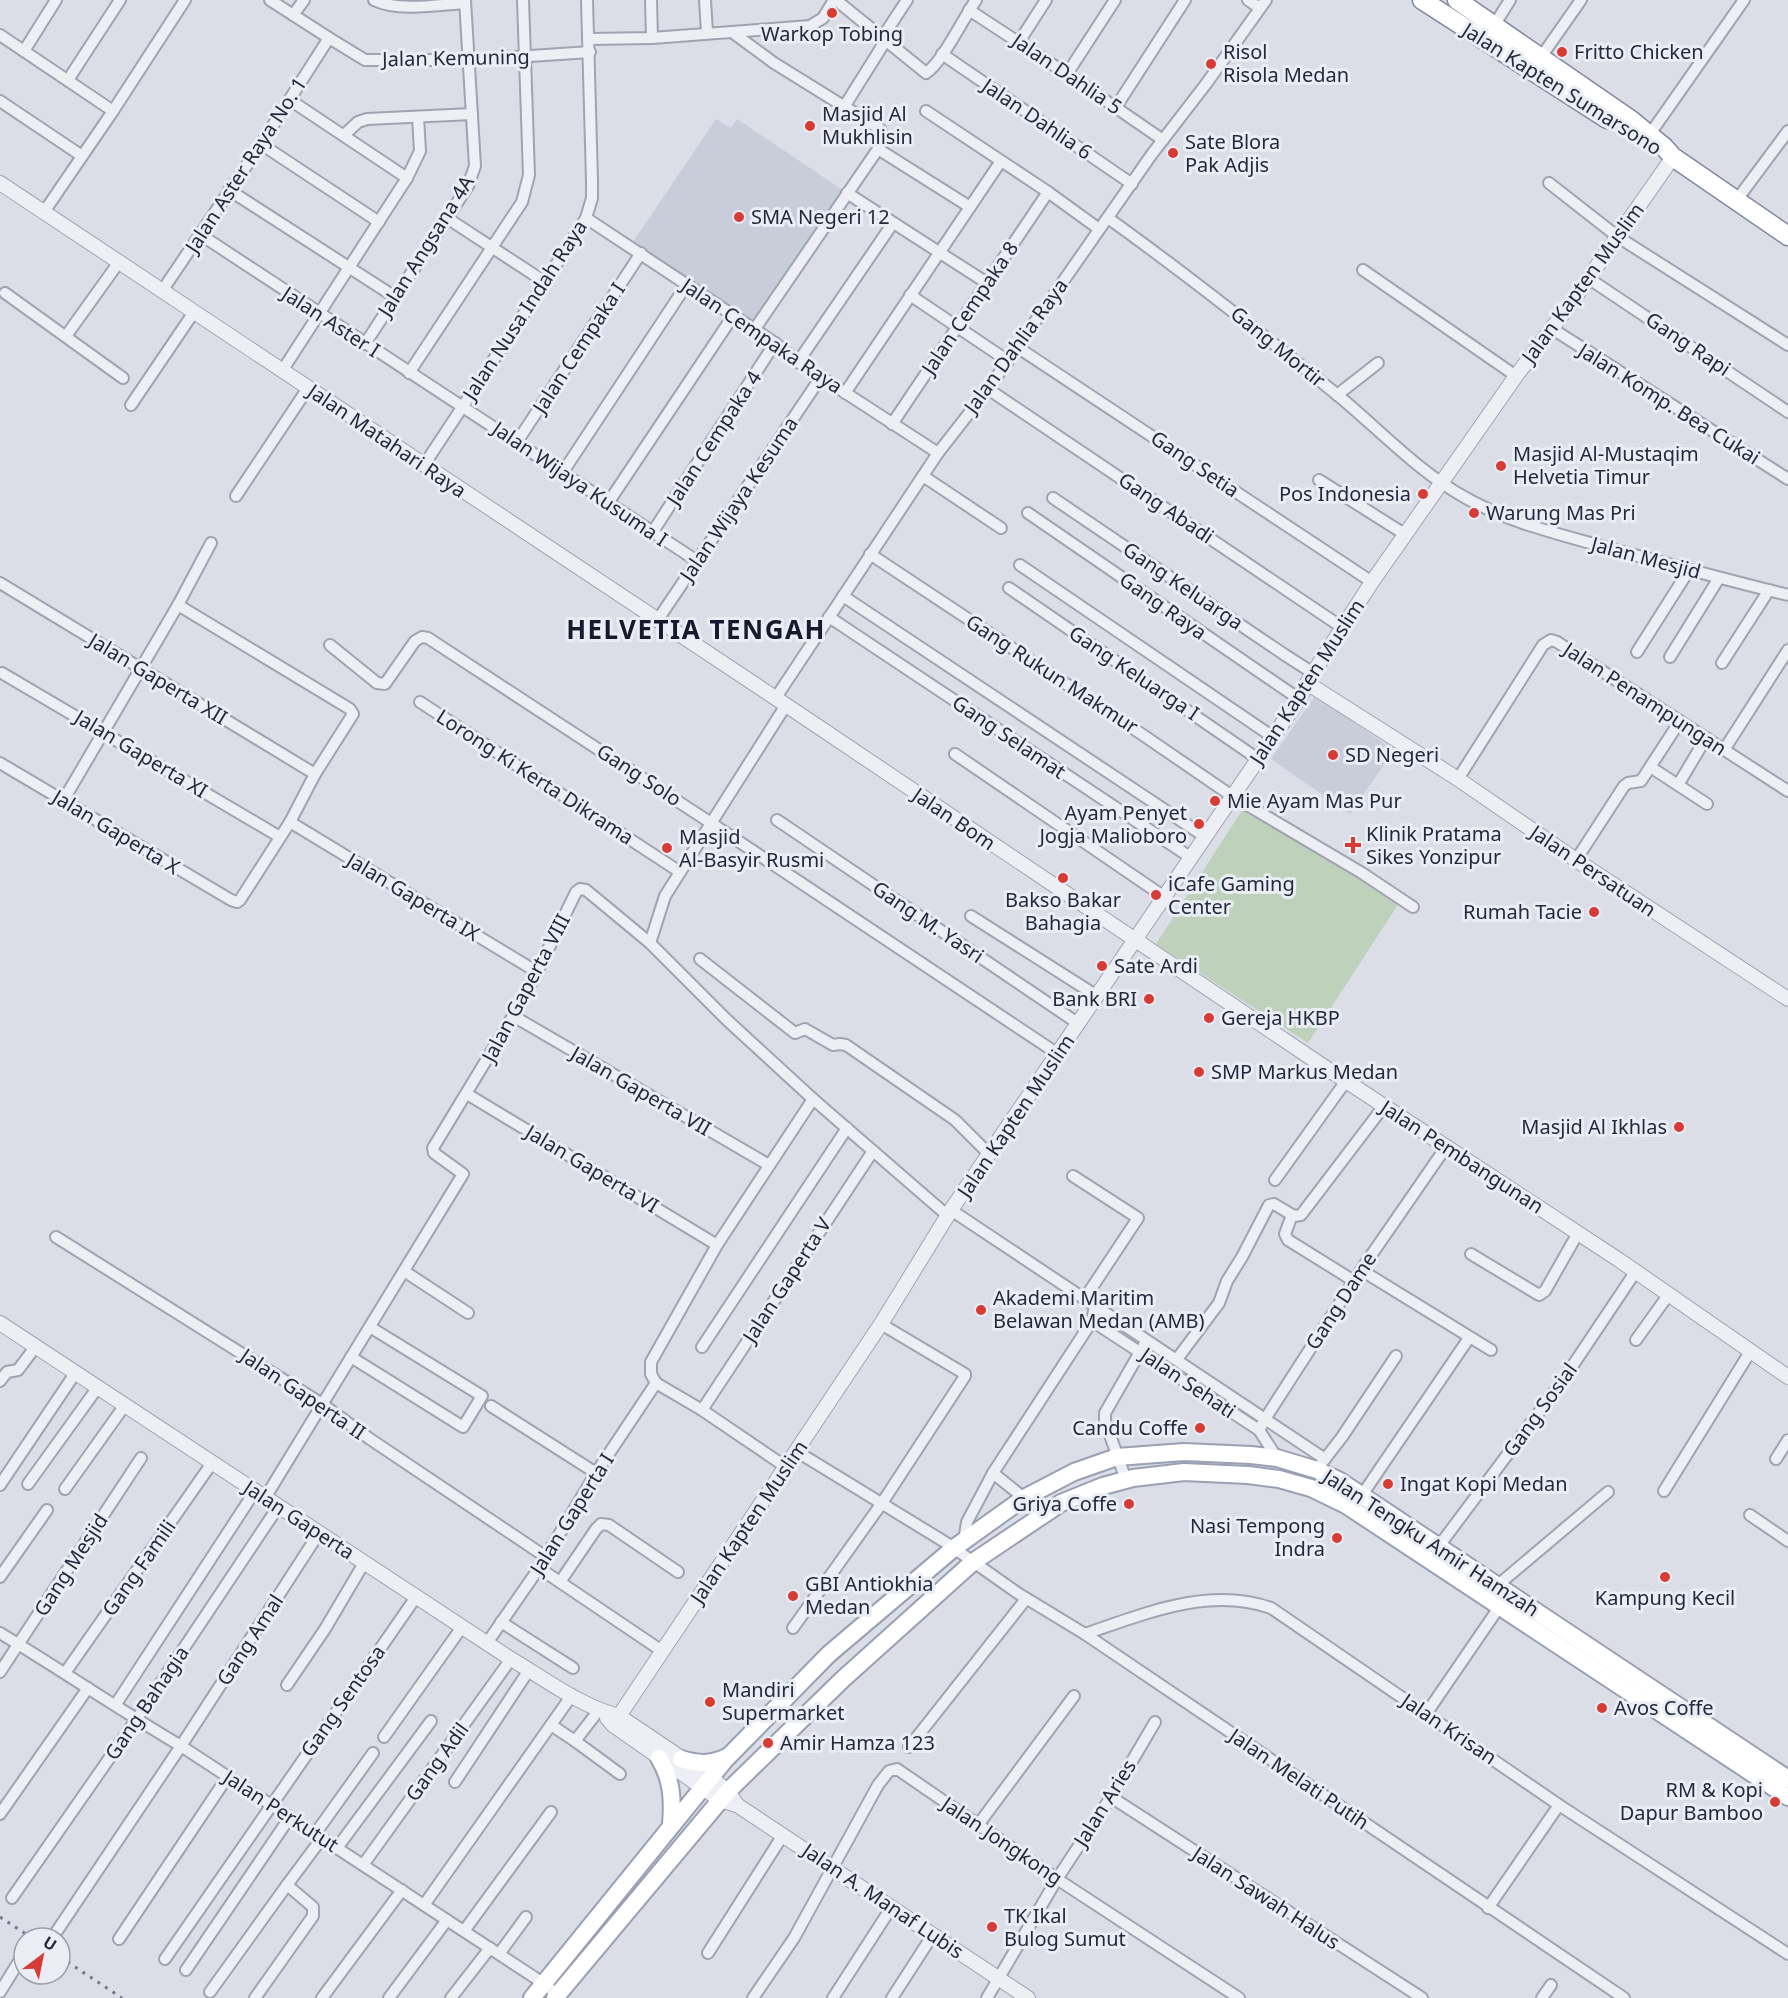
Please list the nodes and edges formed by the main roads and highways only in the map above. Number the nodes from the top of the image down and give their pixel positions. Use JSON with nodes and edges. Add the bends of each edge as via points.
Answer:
{"nodes":[{"id":1,"x":1422,"y":0,"type":"edge"},
{"id":2,"x":1457,"y":0,"type":"edge"},
{"id":3,"x":1673,"y":157,"type":"junction"},
{"id":4,"x":1785,"y":228,"type":"edge"},
{"id":5,"x":1503,"y":1595,"type":"junction"},
{"id":6,"x":729,"y":1757,"type":"junction"},
{"id":7,"x":658,"y":1758,"type":"road end"},
{"id":8,"x":681,"y":1759,"type":"road end"},
{"id":9,"x":1787,"y":1789,"type":"edge"},
{"id":10,"x":671,"y":1824,"type":"junction"},
{"id":11,"x":557,"y":1996,"type":"edge"},
{"id":12,"x":532,"y":1998,"type":"edge"}],
"edges":[{"from":1,"to":3,"type":"highway","name":"Jalan Kapten Sumarsono","via":[[1659,154]]},
{"from":2,"to":3,"type":"highway","name":"Jalan Kapten Sumarsono","via":[[1650,134]]},
{"from":3,"to":4,"type":"highway","name":"Jalan Kapten Sumarsono","via":[[1736,201]]},
{"from":5,"to":6,"type":"main road","name":"Jalan Tengku Amir Hamzah","via":[[1321,1465],[1251,1455],[1184,1452],[1117,1457],[1024,1498],[959,1545],[829,1654]]},
{"from":5,"to":9,"type":"main road","name":"Jalan Tengku Amir Hamzah"},
{"from":5,"to":11,"type":"main road","name":"Jalan Tengku Amir Hamzah","via":[[1346,1505],[1311,1488],[1279,1479],[1184,1472],[1126,1480],[1061,1503],[973,1562],[843,1679],[728,1799]]},
{"from":6,"to":8,"type":"main road","via":[[709,1763]]},
{"from":6,"to":10,"type":"main road","name":"Jalan Tengku Amir Hamzah"},
{"from":7,"to":10,"type":"main road","via":[[671,1789]]},
{"from":10,"to":12,"type":"main road"}]}
